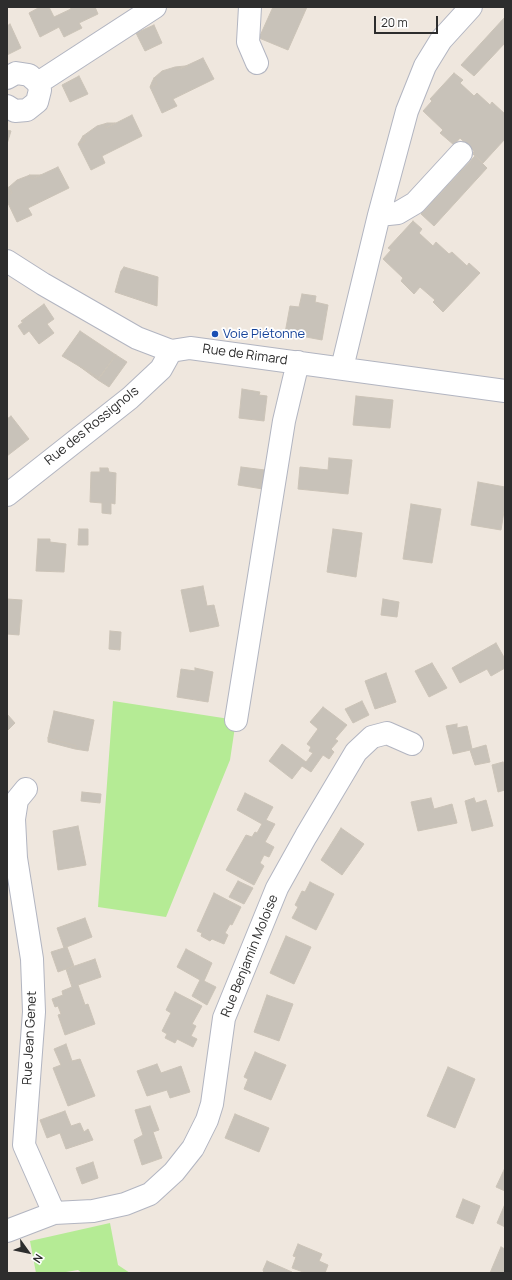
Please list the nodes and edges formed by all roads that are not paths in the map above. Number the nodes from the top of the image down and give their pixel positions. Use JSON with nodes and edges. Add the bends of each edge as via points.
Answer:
{"nodes":[{"id":1,"x":155,"y":7,"type":"edge"},
{"id":2,"x":250,"y":7,"type":"edge"},
{"id":3,"x":471,"y":7,"type":"edge"},
{"id":4,"x":257,"y":63,"type":"dead end"},
{"id":5,"x":7,"y":78,"type":"edge"},
{"id":6,"x":38,"y":83,"type":"junction"},
{"id":7,"x":7,"y":106,"type":"edge"},
{"id":8,"x":461,"y":154,"type":"dead end"},
{"id":9,"x":379,"y":215,"type":"junction"},
{"id":10,"x":7,"y":261,"type":"edge"},
{"id":11,"x":171,"y":351,"type":"junction"},
{"id":12,"x":298,"y":362,"type":"junction"},
{"id":13,"x":342,"y":368,"type":"junction"},
{"id":14,"x":505,"y":391,"type":"edge"},
{"id":15,"x":7,"y":495,"type":"edge"},
{"id":16,"x":236,"y":720,"type":"dead end"},
{"id":17,"x":412,"y":744,"type":"dead end"},
{"id":18,"x":26,"y":789,"type":"dead end"},
{"id":19,"x":16,"y":1141,"type":"edge"},
{"id":20,"x":54,"y":1213,"type":"junction"},
{"id":21,"x":7,"y":1231,"type":"edge"}],
"edges":[{"from":1,"to":6,"type":"street"},
{"from":2,"to":4,"type":"street","via":[[248,42]]},
{"from":3,"to":9,"type":"street","via":[[441,40],[425,66],[407,111]]},
{"from":5,"to":6,"type":"street","via":[[22,73],[34,78]]},
{"from":6,"to":7,"type":"street","via":[[39,96],[33,107],[21,112]]},
{"from":8,"to":9,"type":"street","via":[[415,203],[398,213]]},
{"from":9,"to":13,"type":"street"},
{"from":10,"to":11,"type":"street","name":"Rue de Rimard","via":[[136,338]]},
{"from":11,"to":12,"type":"street","name":"Rue de Rimard","via":[[190,348]]},
{"from":11,"to":15,"type":"street","name":"Rue des Rossignols","via":[[161,369],[130,398]]},
{"from":12,"to":13,"type":"street","name":"Rue de Rimard"},
{"from":12,"to":16,"type":"street","via":[[284,420]]},
{"from":13,"to":14,"type":"street","name":"Rue de Rimard"},
{"from":17,"to":20,"type":"street","name":"Rue Benjamin Moloise","via":[[387,733],[372,737],[356,752],[277,888],[224,1018],[212,1104],[193,1148],[174,1172],[150,1194],[125,1204],[93,1211]]},
{"from":18,"to":19,"type":"street","name":"Rue Jean Genet","via":[[17,800],[14,819],[16,858],[32,959],[34,1012]]},
{"from":19,"to":20,"type":"street","name":"Rue Jean Genet"},
{"from":20,"to":21,"type":"street","name":"Rue Benjamin Moloise"}]}
